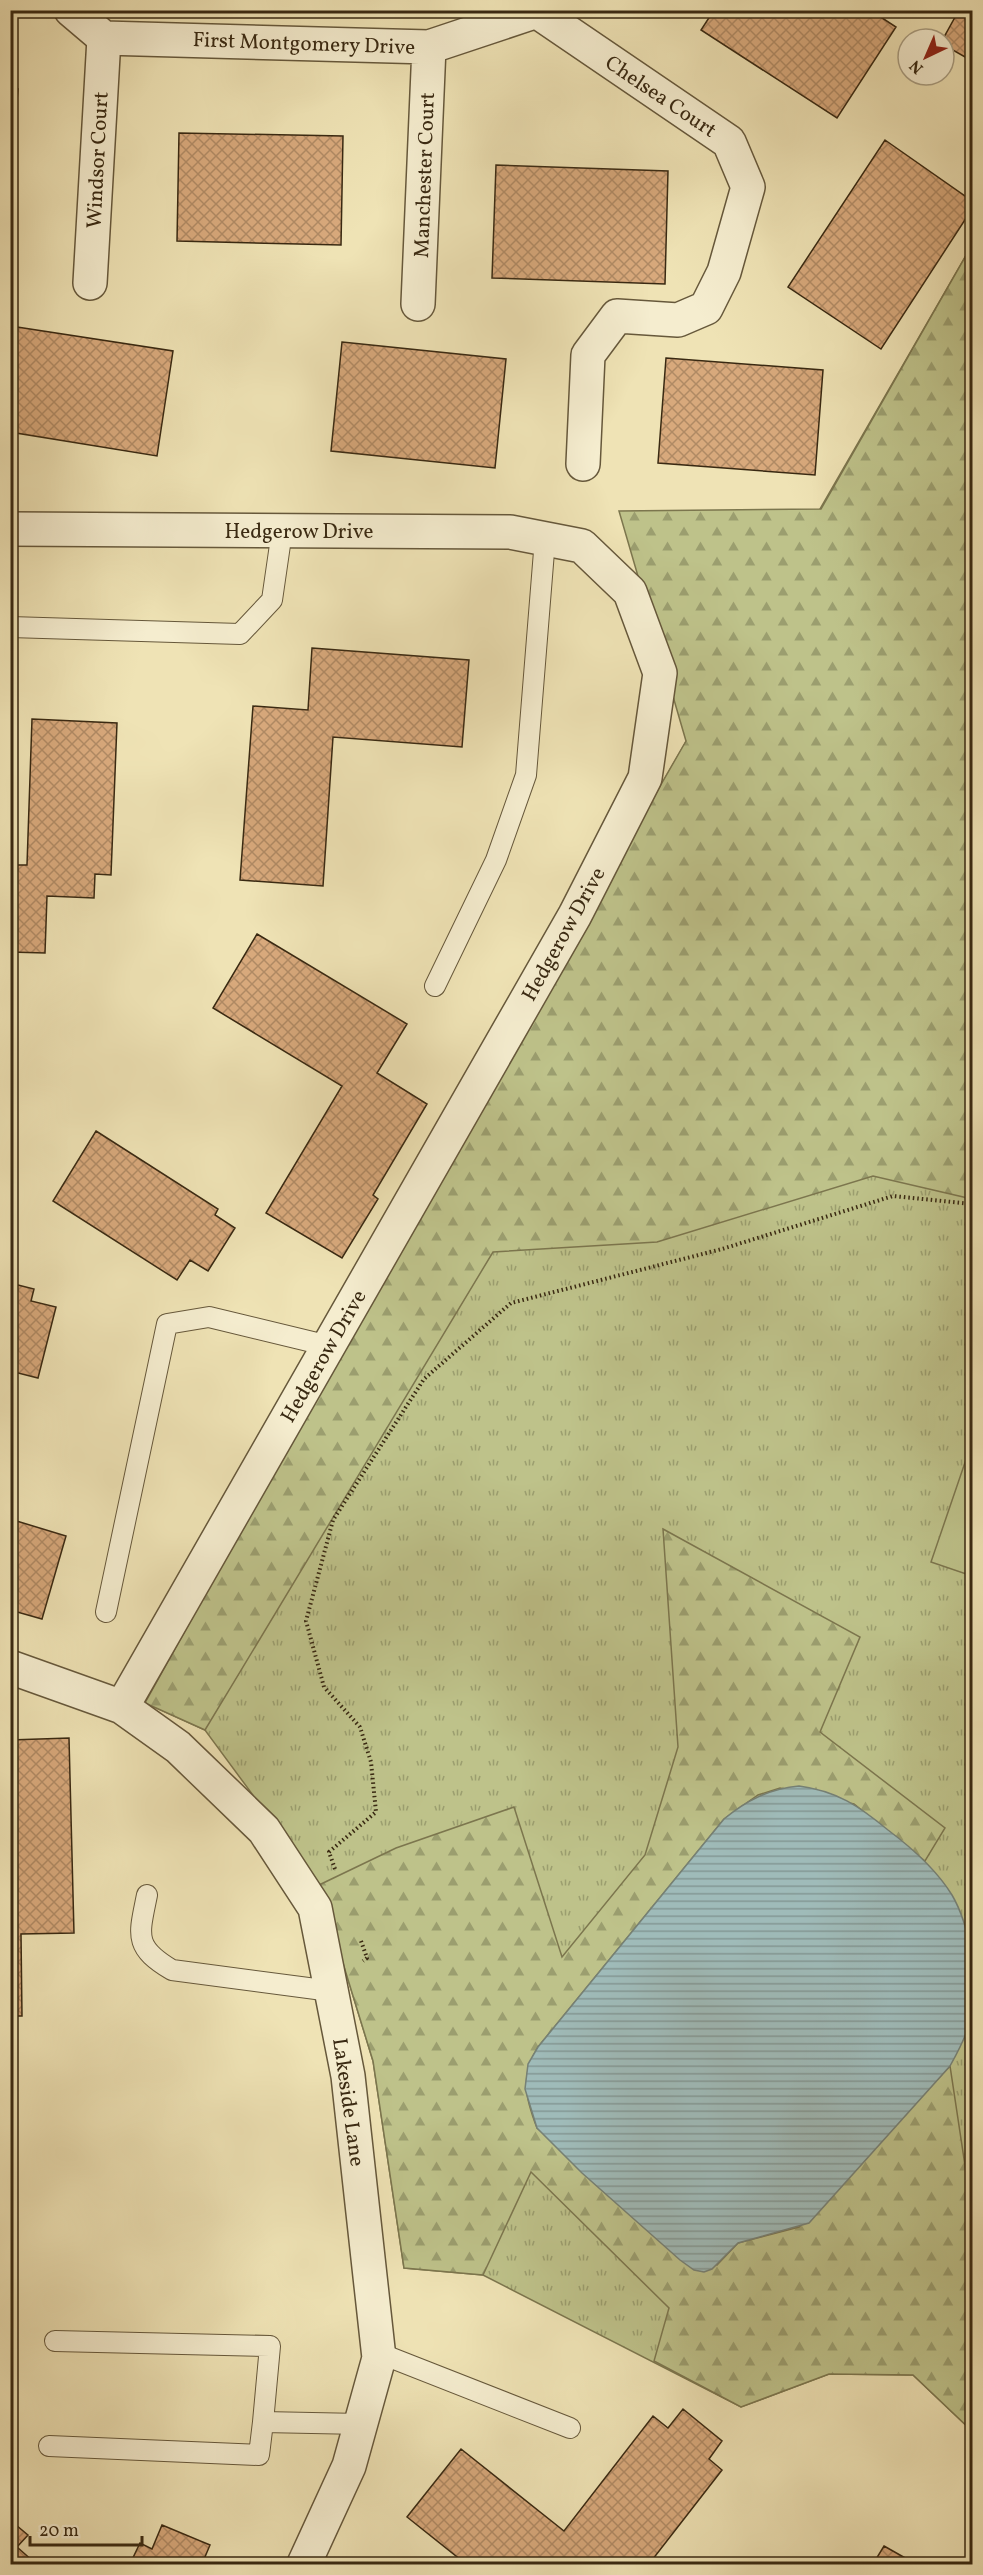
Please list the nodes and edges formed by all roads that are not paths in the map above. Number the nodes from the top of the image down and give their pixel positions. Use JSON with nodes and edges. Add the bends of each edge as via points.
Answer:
{"nodes":[{"id":1,"x":71,"y":10,"type":"edge"},
{"id":2,"x":539,"y":11,"type":"edge"},
{"id":3,"x":104,"y":38,"type":"junction"},
{"id":4,"x":429,"y":47,"type":"junction"},
{"id":5,"x":90,"y":283,"type":"dead end"},
{"id":6,"x":418,"y":303,"type":"dead end"},
{"id":7,"x":583,"y":464,"type":"dead end"},
{"id":8,"x":10,"y":530,"type":"edge"},
{"id":9,"x":282,"y":531,"type":"junction"},
{"id":10,"x":545,"y":539,"type":"junction"},
{"id":11,"x":10,"y":627,"type":"edge"},
{"id":12,"x":435,"y":986,"type":"dead end"},
{"id":13,"x":329,"y":1346,"type":"junction"},
{"id":14,"x":106,"y":1612,"type":"dead end"},
{"id":15,"x":10,"y":1667,"type":"edge"},
{"id":16,"x":123,"y":1707,"type":"junction"},
{"id":17,"x":147,"y":1895,"type":"dead end"},
{"id":18,"x":331,"y":1991,"type":"junction"},
{"id":19,"x":55,"y":2341,"type":"dead end"},
{"id":20,"x":379,"y":2353,"type":"junction"},
{"id":21,"x":262,"y":2422,"type":"junction"},
{"id":22,"x":361,"y":2424,"type":"junction"},
{"id":23,"x":570,"y":2428,"type":"dead end"},
{"id":24,"x":49,"y":2446,"type":"dead end"},
{"id":25,"x":304,"y":2565,"type":"edge"}],
"edges":[{"from":1,"to":3,"type":"street"},
{"from":2,"to":4,"type":"street","name":"First Montgomery Drive"},
{"from":2,"to":7,"type":"street","name":"Chelsea Court","via":[[729,142],[748,187],[724,272],[706,308],[678,320],[617,316],[588,355]]},
{"from":3,"to":4,"type":"street","name":"First Montgomery Drive"},
{"from":3,"to":5,"type":"street","name":"Windsor Court"},
{"from":4,"to":6,"type":"street","name":"Manchester Court"},
{"from":8,"to":9,"type":"street","name":"Hedgerow Drive"},
{"from":9,"to":10,"type":"street","name":"Hedgerow Drive","via":[[510,532]]},
{"from":9,"to":11,"type":"lane","via":[[272,600],[240,634]]},
{"from":10,"to":12,"type":"lane","via":[[525,775],[496,860]]},
{"from":10,"to":13,"type":"street","name":"Hedgerow Drive","via":[[582,546],[630,592],[660,673],[645,778],[575,915]]},
{"from":13,"to":14,"type":"lane","via":[[209,1317],[167,1324]]},
{"from":13,"to":16,"type":"street","name":"Hedgerow Drive"},
{"from":15,"to":16,"type":"street"},
{"from":16,"to":18,"type":"street","name":"Lakeside Lane","via":[[178,1747],[264,1830],[315,1908]]},
{"from":17,"to":18,"type":"lane","via":[[139,1933],[149,1957],[172,1970]]},
{"from":18,"to":20,"type":"street","name":"Lakeside Lane","via":[[348,2076]]},
{"from":19,"to":21,"type":"lane","via":[[270,2346]]},
{"from":20,"to":22,"type":"street","name":"Lakeside Lane"},
{"from":20,"to":23,"type":"lane"},
{"from":21,"to":22,"type":"lane"},
{"from":21,"to":24,"type":"lane","via":[[259,2455]]},
{"from":22,"to":25,"type":"street","name":"Lakeside Lane","via":[[350,2466]]}]}
